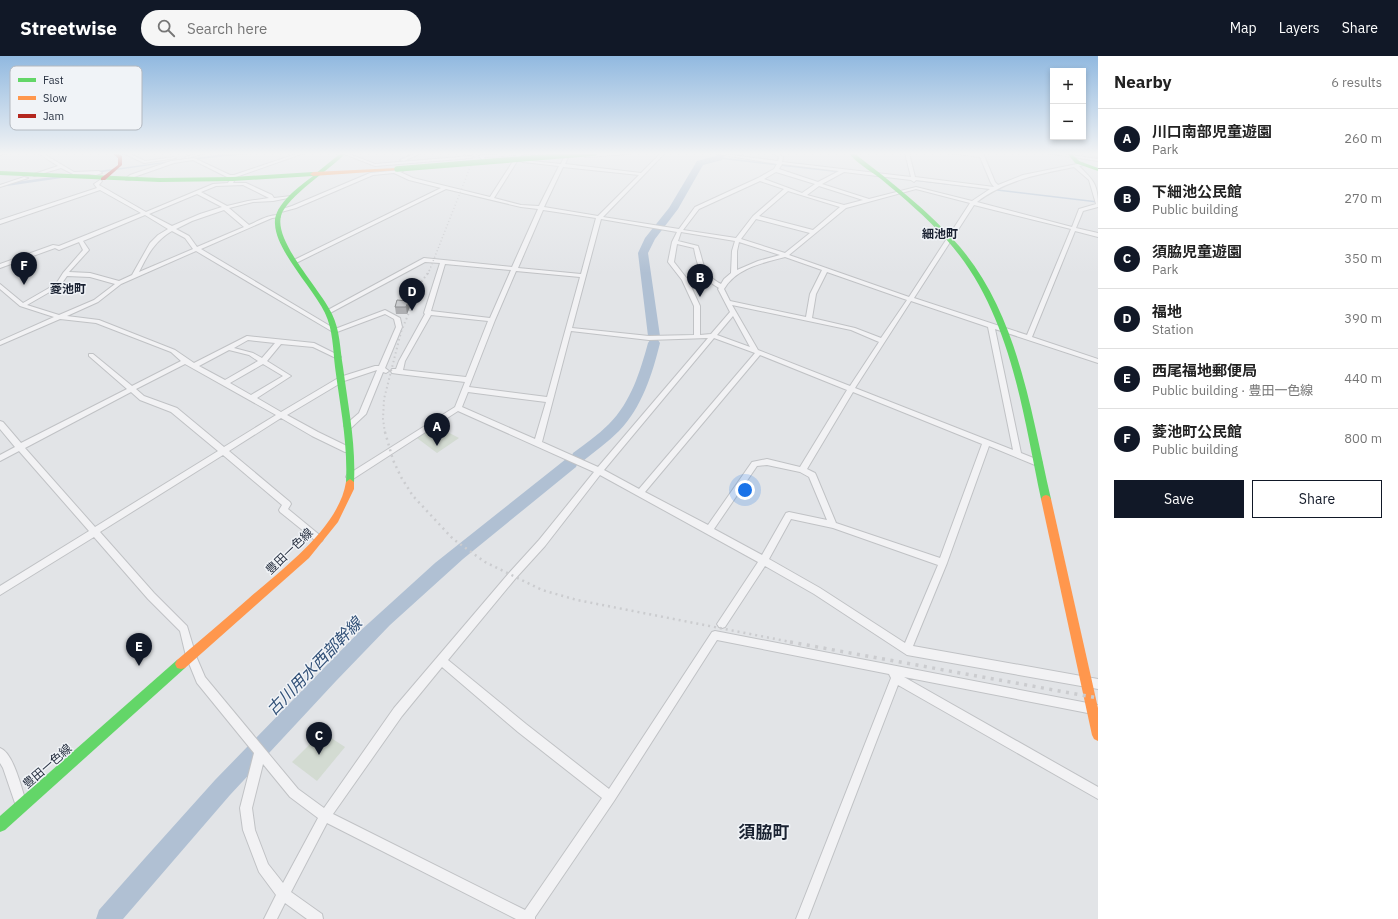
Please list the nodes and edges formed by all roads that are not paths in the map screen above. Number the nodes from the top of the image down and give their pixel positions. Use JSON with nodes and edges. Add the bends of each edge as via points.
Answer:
{"nodes":[{"id":1,"x":73,"y":193,"type":"edge"},
{"id":2,"x":116,"y":193,"type":"edge"},
{"id":3,"x":194,"y":193,"type":"edge"},
{"id":4,"x":199,"y":193,"type":"edge"},
{"id":5,"x":264,"y":193,"type":"edge"},
{"id":6,"x":295,"y":193,"type":"edge"},
{"id":7,"x":326,"y":193,"type":"edge"},
{"id":8,"x":433,"y":193,"type":"edge"},
{"id":9,"x":472,"y":193,"type":"edge"},
{"id":10,"x":495,"y":193,"type":"edge"},
{"id":11,"x":548,"y":193,"type":"edge"},
{"id":12,"x":623,"y":193,"type":"edge"},
{"id":13,"x":730,"y":193,"type":"edge"},
{"id":14,"x":781,"y":193,"type":"edge"},
{"id":15,"x":797,"y":193,"type":"edge"},
{"id":16,"x":847,"y":193,"type":"edge"},
{"id":17,"x":894,"y":193,"type":"edge"},
{"id":18,"x":900,"y":193,"type":"edge"},
{"id":19,"x":936,"y":193,"type":"edge"},
{"id":20,"x":986,"y":193,"type":"edge"},
{"id":21,"x":1095,"y":193,"type":"edge"},
{"id":22,"x":803,"y":195,"type":"joint"},
{"id":23,"x":291,"y":197,"type":"junction"},
{"id":24,"x":492,"y":198,"type":"junction"},
{"id":25,"x":273,"y":200,"type":"junction"},
{"id":26,"x":868,"y":200,"type":"junction"},
{"id":27,"x":972,"y":203,"type":"junction"},
{"id":28,"x":1098,"y":204,"type":"edge"},
{"id":29,"x":844,"y":207,"type":"junction"},
{"id":30,"x":226,"y":208,"type":"junction"},
{"id":31,"x":540,"y":208,"type":"junction"},
{"id":32,"x":143,"y":213,"type":"junction"},
{"id":33,"x":280,"y":213,"type":"junction"},
{"id":34,"x":755,"y":217,"type":"junction"},
{"id":35,"x":599,"y":218,"type":"junction"},
{"id":36,"x":0,"y":222,"type":"edge"},
{"id":37,"x":248,"y":227,"type":"junction"},
{"id":38,"x":172,"y":229,"type":"junction"},
{"id":39,"x":1073,"y":229,"type":"junction"},
{"id":40,"x":679,"y":232,"type":"junction"},
{"id":41,"x":814,"y":232,"type":"junction"},
{"id":42,"x":1098,"y":235,"type":"edge"},
{"id":43,"x":949,"y":239,"type":"junction"},
{"id":44,"x":80,"y":240,"type":"junction"},
{"id":45,"x":738,"y":240,"type":"junction"},
{"id":46,"x":675,"y":242,"type":"junction"},
{"id":47,"x":196,"y":249,"type":"junction"},
{"id":48,"x":786,"y":255,"type":"junction"},
{"id":49,"x":296,"y":261,"type":"junction"},
{"id":50,"x":443,"y":262,"type":"junction"},
{"id":51,"x":0,"y":266,"type":"edge"},
{"id":52,"x":514,"y":270,"type":"junction"},
{"id":53,"x":825,"y":270,"type":"junction"},
{"id":54,"x":65,"y":274,"type":"junction"},
{"id":55,"x":734,"y":274,"type":"junction"},
{"id":56,"x":583,"y":276,"type":"junction"},
{"id":57,"x":134,"y":277,"type":"junction"},
{"id":58,"x":119,"y":283,"type":"junction"},
{"id":59,"x":0,"y":286,"type":"edge"},
{"id":60,"x":722,"y":287,"type":"junction"},
{"id":61,"x":910,"y":300,"type":"junction"},
{"id":62,"x":728,"y":302,"type":"junction"},
{"id":63,"x":23,"y":305,"type":"junction"},
{"id":64,"x":328,"y":312,"type":"junction"},
{"id":65,"x":733,"y":312,"type":"junction"},
{"id":66,"x":429,"y":313,"type":"junction"},
{"id":67,"x":59,"y":317,"type":"junction"},
{"id":68,"x":492,"y":320,"type":"junction"},
{"id":69,"x":809,"y":320,"type":"junction"},
{"id":70,"x":991,"y":326,"type":"junction"},
{"id":71,"x":568,"y":329,"type":"junction"},
{"id":72,"x":336,"y":331,"type":"junction"},
{"id":73,"x":1006,"y":331,"type":"junction"},
{"id":74,"x":698,"y":335,"type":"junction"},
{"id":75,"x":714,"y":336,"type":"junction"},
{"id":76,"x":1029,"y":338,"type":"junction"},
{"id":77,"x":883,"y":341,"type":"junction"},
{"id":78,"x":279,"y":342,"type":"junction"},
{"id":79,"x":0,"y":343,"type":"edge"},
{"id":80,"x":228,"y":348,"type":"junction"},
{"id":81,"x":757,"y":351,"type":"junction"},
{"id":82,"x":91,"y":355,"type":"dead end"},
{"id":83,"x":338,"y":357,"type":"junction"},
{"id":84,"x":185,"y":361,"type":"junction"},
{"id":85,"x":263,"y":361,"type":"junction"},
{"id":86,"x":1098,"y":361,"type":"edge"},
{"id":87,"x":194,"y":366,"type":"junction"},
{"id":88,"x":384,"y":369,"type":"junction"},
{"id":89,"x":342,"y":379,"type":"junction"},
{"id":90,"x":469,"y":380,"type":"junction"},
{"id":91,"x":225,"y":383,"type":"junction"},
{"id":92,"x":132,"y":389,"type":"junction"},
{"id":93,"x":466,"y":389,"type":"junction"},
{"id":94,"x":851,"y":389,"type":"junction"},
{"id":95,"x":252,"y":398,"type":"junction"},
{"id":96,"x":549,"y":400,"type":"junction"},
{"id":97,"x":458,"y":408,"type":"junction"},
{"id":98,"x":281,"y":415,"type":"junction"},
{"id":99,"x":0,"y":424,"type":"edge"},
{"id":100,"x":348,"y":426,"type":"junction"},
{"id":101,"x":538,"y":443,"type":"junction"},
{"id":102,"x":986,"y":443,"type":"junction"},
{"id":103,"x":21,"y":447,"type":"junction"},
{"id":104,"x":348,"y":450,"type":"junction"},
{"id":105,"x":224,"y":451,"type":"junction"},
{"id":106,"x":1018,"y":456,"type":"junction"},
{"id":107,"x":0,"y":458,"type":"edge"},
{"id":108,"x":1038,"y":463,"type":"junction"},
{"id":109,"x":802,"y":470,"type":"junction"},
{"id":110,"x":599,"y":472,"type":"junction"},
{"id":111,"x":350,"y":477,"type":"junction"},
{"id":112,"x":640,"y":493,"type":"junction"},
{"id":113,"x":833,"y":525,"type":"junction"},
{"id":114,"x":709,"y":530,"type":"junction"},
{"id":115,"x":96,"y":532,"type":"junction"},
{"id":116,"x":319,"y":539,"type":"junction"},
{"id":117,"x":763,"y":561,"type":"junction"},
{"id":118,"x":942,"y":563,"type":"junction"},
{"id":119,"x":0,"y":591,"type":"edge"},
{"id":120,"x":722,"y":624,"type":"dead end"},
{"id":121,"x":907,"y":650,"type":"junction"},
{"id":122,"x":191,"y":656,"type":"junction"},
{"id":123,"x":441,"y":660,"type":"junction"},
{"id":124,"x":894,"y":674,"type":"junction"},
{"id":125,"x":1086,"y":682,"type":"junction"},
{"id":126,"x":1098,"y":684,"type":"edge"},
{"id":127,"x":1095,"y":709,"type":"edge"},
{"id":128,"x":1098,"y":735,"type":"edge"},
{"id":129,"x":260,"y":752,"type":"junction"},
{"id":130,"x":0,"y":753,"type":"edge"},
{"id":131,"x":1098,"y":793,"type":"edge"},
{"id":132,"x":610,"y":797,"type":"junction"},
{"id":133,"x":21,"y":805,"type":"junction"},
{"id":134,"x":325,"y":816,"type":"junction"},
{"id":135,"x":0,"y":826,"type":"edge"},
{"id":136,"x":283,"y":893,"type":"junction"},
{"id":137,"x":270,"y":919,"type":"edge"},
{"id":138,"x":317,"y":919,"type":"edge"},
{"id":139,"x":528,"y":919,"type":"edge"},
{"id":140,"x":802,"y":919,"type":"edge"}],
"edges":[{"from":1,"to":36,"type":"street"},
{"from":2,"to":32,"type":"street"},
{"from":3,"to":32,"type":"street"},
{"from":4,"to":30,"type":"street"},
{"from":5,"to":25,"type":"street"},
{"from":6,"to":23,"type":"main road"},
{"from":7,"to":33,"type":"street"},
{"from":8,"to":49,"type":"street"},
{"from":9,"to":24,"type":"street"},
{"from":10,"to":24,"type":"street"},
{"from":11,"to":31,"type":"street"},
{"from":12,"to":35,"type":"street"},
{"from":13,"to":40,"type":"street","via":[[697,208]]},
{"from":14,"to":34,"type":"street"},
{"from":15,"to":22,"type":"street"},
{"from":16,"to":26,"type":"street"},
{"from":17,"to":26,"type":"street"},
{"from":18,"to":43,"type":"main road"},
{"from":19,"to":27,"type":"street"},
{"from":20,"to":27,"type":"street"},
{"from":21,"to":28,"type":"street"},
{"from":22,"to":29,"type":"street"},
{"from":23,"to":25,"type":"street"},
{"from":23,"to":33,"type":"main road"},
{"from":24,"to":31,"type":"street"},
{"from":25,"to":30,"type":"street","via":[[249,202]]},
{"from":26,"to":29,"type":"street"},
{"from":27,"to":39,"type":"street"},
{"from":27,"to":43,"type":"street"},
{"from":28,"to":39,"type":"street","via":[[1081,210]]},
{"from":29,"to":41,"type":"street"},
{"from":30,"to":37,"type":"street"},
{"from":30,"to":38,"type":"street","via":[[194,218]]},
{"from":31,"to":35,"type":"street"},
{"from":31,"to":52,"type":"street"},
{"from":32,"to":38,"type":"street"},
{"from":32,"to":44,"type":"street"},
{"from":33,"to":37,"type":"street"},
{"from":33,"to":49,"type":"main road","name":"豊田一色線","via":[[277,225],[280,236]]},
{"from":34,"to":41,"type":"street"},
{"from":34,"to":45,"type":"street"},
{"from":35,"to":40,"type":"street"},
{"from":35,"to":56,"type":"street"},
{"from":37,"to":47,"type":"street"},
{"from":38,"to":47,"type":"street","via":[[186,237]]},
{"from":38,"to":57,"type":"street","via":[[152,244]]},
{"from":39,"to":42,"type":"street"},
{"from":39,"to":76,"type":"street"},
{"from":40,"to":45,"type":"street"},
{"from":40,"to":46,"type":"street"},
{"from":41,"to":48,"type":"street"},
{"from":43,"to":61,"type":"street"},
{"from":43,"to":73,"type":"main road","via":[[986,289]]},
{"from":44,"to":51,"type":"street","via":[[59,248],[55,246]]},
{"from":44,"to":54,"type":"street","via":[[86,250]]},
{"from":45,"to":48,"type":"street"},
{"from":45,"to":55,"type":"street","via":[[735,248]]},
{"from":46,"to":60,"type":"street","via":[[696,247],[701,268],[709,280]]},
{"from":46,"to":74,"type":"street","via":[[671,262],[685,280],[697,306]]},
{"from":47,"to":57,"type":"street"},
{"from":47,"to":72,"type":"street"},
{"from":48,"to":53,"type":"street"},
{"from":48,"to":55,"type":"street","via":[[760,262]]},
{"from":49,"to":64,"type":"main road","name":"豊田一色線"},
{"from":50,"to":52,"type":"street"},
{"from":50,"to":64,"type":"street","via":[[424,260]]},
{"from":50,"to":66,"type":"street"},
{"from":52,"to":56,"type":"street"},
{"from":52,"to":68,"type":"street"},
{"from":53,"to":61,"type":"street"},
{"from":53,"to":69,"type":"street","via":[[813,294]]},
{"from":54,"to":58,"type":"street","via":[[90,275]]},
{"from":54,"to":63,"type":"street","via":[[58,285]]},
{"from":55,"to":60,"type":"street"},
{"from":56,"to":71,"type":"street"},
{"from":57,"to":58,"type":"street"},
{"from":58,"to":67,"type":"street","via":[[96,301]]},
{"from":59,"to":63,"type":"street"},
{"from":60,"to":62,"type":"street"},
{"from":61,"to":70,"type":"street"},
{"from":61,"to":77,"type":"street"},
{"from":62,"to":65,"type":"street"},
{"from":62,"to":69,"type":"street"},
{"from":63,"to":67,"type":"street"},
{"from":64,"to":72,"type":"main road","name":"豊田一色線"},
{"from":65,"to":75,"type":"street"},
{"from":65,"to":81,"type":"street"},
{"from":66,"to":68,"type":"street"},
{"from":66,"to":90,"type":"street","via":[[396,371]]},
{"from":67,"to":79,"type":"street"},
{"from":67,"to":84,"type":"street","via":[[97,320],[173,351]]},
{"from":68,"to":90,"type":"street"},
{"from":69,"to":77,"type":"street","via":[[853,329]]},
{"from":70,"to":73,"type":"street"},
{"from":70,"to":106,"type":"street"},
{"from":71,"to":74,"type":"street","via":[[649,338]]},
{"from":71,"to":96,"type":"street"},
{"from":72,"to":83,"type":"main road","name":"豊田一色線"},
{"from":72,"to":88,"type":"street","via":[[385,312],[397,318],[399,326]]},
{"from":73,"to":76,"type":"street"},
{"from":73,"to":108,"type":"main road"},
{"from":74,"to":75,"type":"street"},
{"from":75,"to":81,"type":"street"},
{"from":75,"to":110,"type":"street"},
{"from":76,"to":86,"type":"street"},
{"from":77,"to":94,"type":"street"},
{"from":78,"to":80,"type":"street","via":[[247,338]]},
{"from":78,"to":83,"type":"street","via":[[314,345]]},
{"from":78,"to":85,"type":"street"},
{"from":80,"to":85,"type":"street","via":[[251,354]]},
{"from":80,"to":87,"type":"street"},
{"from":81,"to":94,"type":"street"},
{"from":81,"to":112,"type":"street"},
{"from":82,"to":92,"type":"street"},
{"from":83,"to":89,"type":"main road","name":"豊田一色線"},
{"from":84,"to":87,"type":"street"},
{"from":84,"to":92,"type":"street"},
{"from":85,"to":91,"type":"street"},
{"from":85,"to":95,"type":"street","via":[[288,376]]},
{"from":87,"to":91,"type":"street"},
{"from":88,"to":89,"type":"street"},
{"from":88,"to":100,"type":"street","via":[[362,414]]},
{"from":89,"to":98,"type":"street"},
{"from":89,"to":100,"type":"main road","name":"豊田一色線"},
{"from":90,"to":93,"type":"street"},
{"from":91,"to":95,"type":"street"},
{"from":92,"to":103,"type":"street"},
{"from":92,"to":105,"type":"street","via":[[142,398],[174,410]]},
{"from":93,"to":96,"type":"street"},
{"from":93,"to":97,"type":"street"},
{"from":94,"to":102,"type":"street"},
{"from":94,"to":109,"type":"street"},
{"from":95,"to":98,"type":"street"},
{"from":96,"to":101,"type":"street"},
{"from":97,"to":101,"type":"street"},
{"from":97,"to":111,"type":"street"},
{"from":98,"to":104,"type":"street"},
{"from":98,"to":105,"type":"street"},
{"from":99,"to":103,"type":"street"},
{"from":100,"to":104,"type":"main road","name":"豊田一色線"},
{"from":101,"to":110,"type":"street"},
{"from":102,"to":106,"type":"street"},
{"from":102,"to":118,"type":"street"},
{"from":103,"to":107,"type":"street"},
{"from":103,"to":115,"type":"street"},
{"from":104,"to":111,"type":"main road","name":"豊田一色線"},
{"from":105,"to":115,"type":"street"},
{"from":105,"to":116,"type":"street","via":[[287,504],[283,510]]},
{"from":106,"to":108,"type":"street"},
{"from":108,"to":125,"type":"main road"},
{"from":109,"to":113,"type":"street","via":[[812,475]]},
{"from":109,"to":114,"type":"street","via":[[767,462],[755,464]]},
{"from":110,"to":112,"type":"street"},
{"from":110,"to":123,"type":"street","via":[[542,543]]},
{"from":111,"to":116,"type":"main road","name":"豊田一色線","via":[[349,488],[335,520]]},
{"from":112,"to":114,"type":"street"},
{"from":113,"to":117,"type":"street","via":[[789,515]]},
{"from":113,"to":118,"type":"street"},
{"from":114,"to":117,"type":"street"},
{"from":115,"to":119,"type":"street"},
{"from":115,"to":122,"type":"street","via":[[151,596],[184,629]]},
{"from":116,"to":122,"type":"main road","name":"豊田一色線","via":[[306,555]]},
{"from":117,"to":120,"type":"street"},
{"from":117,"to":121,"type":"street","via":[[817,590]]},
{"from":118,"to":121,"type":"street"},
{"from":121,"to":125,"type":"street"},
{"from":122,"to":129,"type":"street","via":[[201,680]]},
{"from":122,"to":133,"type":"main road","name":"豊田一色線"},
{"from":123,"to":132,"type":"street"},
{"from":123,"to":134,"type":"street","via":[[398,712]]},
{"from":124,"to":127,"type":"street"},
{"from":124,"to":131,"type":"street"},
{"from":124,"to":132,"type":"street","via":[[716,635]]},
{"from":124,"to":140,"type":"street"},
{"from":125,"to":126,"type":"street"},
{"from":125,"to":127,"type":"main road"},
{"from":127,"to":128,"type":"main road"},
{"from":129,"to":134,"type":"street","via":[[294,793]]},
{"from":129,"to":136,"type":"street","via":[[246,808],[249,830],[263,868]]},
{"from":130,"to":133,"type":"street","via":[[8,765]]},
{"from":132,"to":139,"type":"street"},
{"from":133,"to":135,"type":"main road","name":"豊田一色線"},
{"from":134,"to":136,"type":"street"},
{"from":134,"to":139,"type":"street"},
{"from":136,"to":137,"type":"street"},
{"from":136,"to":138,"type":"street"}]}
